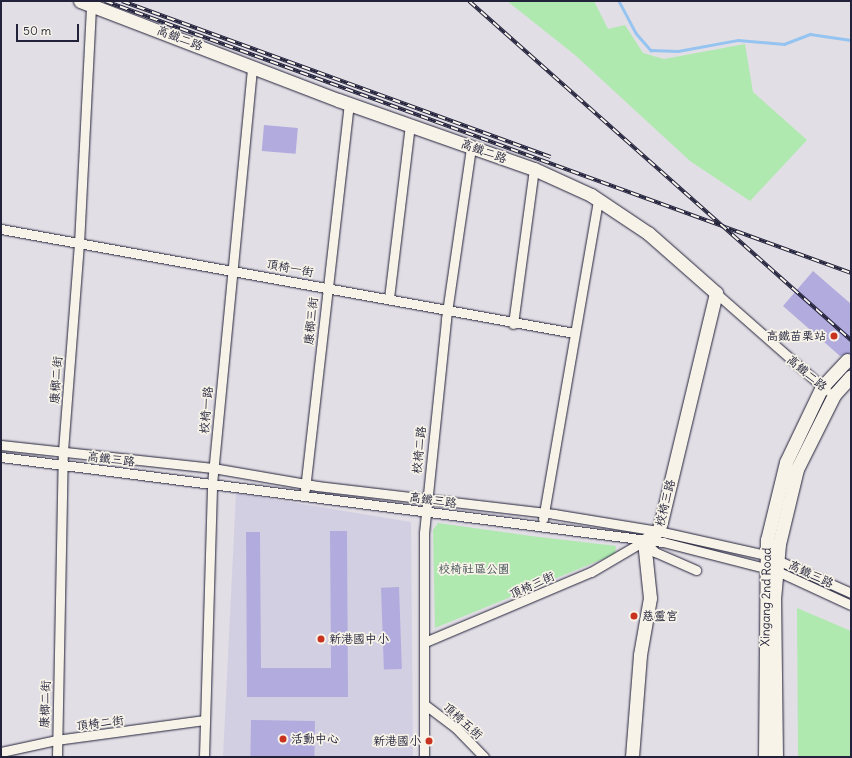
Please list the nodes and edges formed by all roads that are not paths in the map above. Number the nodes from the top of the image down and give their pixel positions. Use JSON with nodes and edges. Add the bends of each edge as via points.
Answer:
{"nodes":[{"id":1,"x":85,"y":3,"type":"edge"},
{"id":2,"x":252,"y":66,"type":"junction"},
{"id":3,"x":349,"y":103,"type":"junction"},
{"id":4,"x":410,"y":124,"type":"junction"},
{"id":5,"x":471,"y":147,"type":"junction"},
{"id":6,"x":534,"y":169,"type":"junction"},
{"id":7,"x":598,"y":199,"type":"junction"},
{"id":8,"x":1,"y":229,"type":"edge"},
{"id":9,"x":79,"y":244,"type":"junction"},
{"id":10,"x":231,"y":268,"type":"junction"},
{"id":11,"x":327,"y":287,"type":"junction"},
{"id":12,"x":716,"y":293,"type":"junction"},
{"id":13,"x":389,"y":298,"type":"junction"},
{"id":14,"x":447,"y":311,"type":"junction"},
{"id":15,"x":513,"y":324,"type":"junction"},
{"id":16,"x":574,"y":333,"type":"junction"},
{"id":17,"x":846,"y":360,"type":"dead end"},
{"id":18,"x":851,"y":376,"type":"edge"},
{"id":19,"x":822,"y":387,"type":"junction"},
{"id":20,"x":834,"y":395,"type":"junction"},
{"id":21,"x":1,"y":445,"type":"edge"},
{"id":22,"x":63,"y":451,"type":"junction"},
{"id":23,"x":1,"y":458,"type":"edge"},
{"id":24,"x":63,"y":465,"type":"junction"},
{"id":25,"x":213,"y":468,"type":"junction"},
{"id":26,"x":212,"y":484,"type":"junction"},
{"id":27,"x":306,"y":484,"type":"junction"},
{"id":28,"x":304,"y":495,"type":"junction"},
{"id":29,"x":427,"y":502,"type":"junction"},
{"id":30,"x":427,"y":511,"type":"junction"},
{"id":31,"x":544,"y":513,"type":"junction"},
{"id":32,"x":541,"y":526,"type":"junction"},
{"id":33,"x":658,"y":531,"type":"junction"},
{"id":34,"x":644,"y":541,"type":"junction"},
{"id":35,"x":772,"y":563,"type":"junction"},
{"id":36,"x":696,"y":570,"type":"dead end"},
{"id":37,"x":851,"y":593,"type":"edge"},
{"id":38,"x":851,"y":605,"type":"edge"},
{"id":39,"x":425,"y":642,"type":"junction"},
{"id":40,"x":424,"y":704,"type":"junction"},
{"id":41,"x":203,"y":720,"type":"junction"},
{"id":42,"x":56,"y":740,"type":"junction"},
{"id":43,"x":1,"y":752,"type":"edge"},
{"id":44,"x":57,"y":757,"type":"edge"},
{"id":45,"x":204,"y":757,"type":"edge"},
{"id":46,"x":424,"y":757,"type":"edge"},
{"id":47,"x":484,"y":757,"type":"edge"},
{"id":48,"x":632,"y":757,"type":"edge"},
{"id":49,"x":765,"y":757,"type":"edge"},
{"id":50,"x":776,"y":757,"type":"edge"}],
"edges":[{"from":1,"to":2,"type":"street","name":"高鐵二路"},
{"from":1,"to":9,"type":"street","name":"康榔二街"},
{"from":2,"to":3,"type":"street","name":"高鐵二路"},
{"from":2,"to":10,"type":"street","name":"校椅一路"},
{"from":3,"to":4,"type":"street","name":"高鐵二路"},
{"from":3,"to":11,"type":"street","name":"康榔三街"},
{"from":4,"to":5,"type":"street","name":"高鐵二路"},
{"from":4,"to":13,"type":"street"},
{"from":5,"to":6,"type":"street","name":"高鐵二路"},
{"from":5,"to":14,"type":"street","name":"校椅二路"},
{"from":6,"to":7,"type":"street","name":"高鐵二路"},
{"from":6,"to":15,"type":"street"},
{"from":7,"to":12,"type":"street","name":"高鐵二路","via":[[648,233]]},
{"from":7,"to":16,"type":"street"},
{"from":8,"to":9,"type":"street","name":"頂椅一街"},
{"from":9,"to":10,"type":"street","name":"頂椅一街"},
{"from":9,"to":22,"type":"street","name":"康榔二街"},
{"from":10,"to":11,"type":"street","name":"頂椅一街"},
{"from":10,"to":25,"type":"street","name":"校椅一路"},
{"from":11,"to":13,"type":"street","name":"頂椅一街"},
{"from":11,"to":27,"type":"street","name":"康榔三街"},
{"from":12,"to":19,"type":"street","name":"高鐵二路"},
{"from":12,"to":33,"type":"street","name":"校椅三路"},
{"from":13,"to":14,"type":"street","name":"頂椅一街"},
{"from":14,"to":15,"type":"street","name":"頂椅一街"},
{"from":14,"to":29,"type":"street","name":"校椅二路"},
{"from":15,"to":16,"type":"street","name":"頂椅一街"},
{"from":16,"to":31,"type":"street"},
{"from":17,"to":19,"type":"street","name":"Xingang 2nd Road"},
{"from":18,"to":20,"type":"street","name":"Xingang 2nd Road"},
{"from":19,"to":20,"type":"street","name":"高鐵二路"},
{"from":19,"to":35,"type":"street","name":"Xingang 2nd Road","via":[[786,462]]},
{"from":20,"to":35,"type":"street","name":"Xingang 2nd Road","via":[[797,469]]},
{"from":21,"to":22,"type":"street","name":"高鐵三路"},
{"from":22,"to":24,"type":"street","name":"康榔二街"},
{"from":22,"to":25,"type":"street","name":"高鐵三路"},
{"from":23,"to":24,"type":"street","name":"高鐵三路"},
{"from":24,"to":26,"type":"street","name":"高鐵三路"},
{"from":24,"to":42,"type":"street","name":"康榔二街"},
{"from":25,"to":26,"type":"street","name":"校椅一路"},
{"from":25,"to":27,"type":"street","name":"高鐵三路"},
{"from":26,"to":28,"type":"street","name":"高鐵三路"},
{"from":26,"to":41,"type":"street","name":"校椅一路"},
{"from":27,"to":28,"type":"street","name":"康榔三街"},
{"from":27,"to":29,"type":"street","name":"高鐵三路"},
{"from":28,"to":30,"type":"street","name":"高鐵三路"},
{"from":29,"to":30,"type":"street","name":"校椅二路"},
{"from":29,"to":31,"type":"street","name":"高鐵三路"},
{"from":30,"to":32,"type":"street","name":"高鐵三路"},
{"from":30,"to":39,"type":"street","name":"校椅二路","via":[[424,533]]},
{"from":31,"to":32,"type":"street"},
{"from":31,"to":33,"type":"street","name":"高鐵三路"},
{"from":32,"to":34,"type":"street","name":"高鐵三路","via":[[629,536]]},
{"from":33,"to":34,"type":"street","name":"校椅三路"},
{"from":33,"to":35,"type":"street","name":"高鐵三路"},
{"from":34,"to":35,"type":"street","name":"高鐵三路","via":[[663,542]]},
{"from":34,"to":36,"type":"street","via":[[655,552]]},
{"from":34,"to":39,"type":"street","name":"頂椅三街","via":[[591,572]]},
{"from":34,"to":48,"type":"street","via":[[650,598],[640,655]]},
{"from":35,"to":37,"type":"street","name":"高鐵三路"},
{"from":35,"to":38,"type":"street","name":"高鐵三路"},
{"from":35,"to":49,"type":"street","name":"Xingang 2nd Road"},
{"from":35,"to":50,"type":"street","name":"Xingang 2nd Road"},
{"from":39,"to":40,"type":"street","name":"校椅二路"},
{"from":40,"to":46,"type":"street","name":"校椅二路"},
{"from":40,"to":47,"type":"street","name":"頂椅五街","via":[[455,727]]},
{"from":41,"to":42,"type":"street","name":"頂椅二街"},
{"from":41,"to":45,"type":"street","name":"校椅一路"},
{"from":42,"to":43,"type":"street","name":"頂椅二街"},
{"from":42,"to":44,"type":"street","name":"康榔二街"}]}
